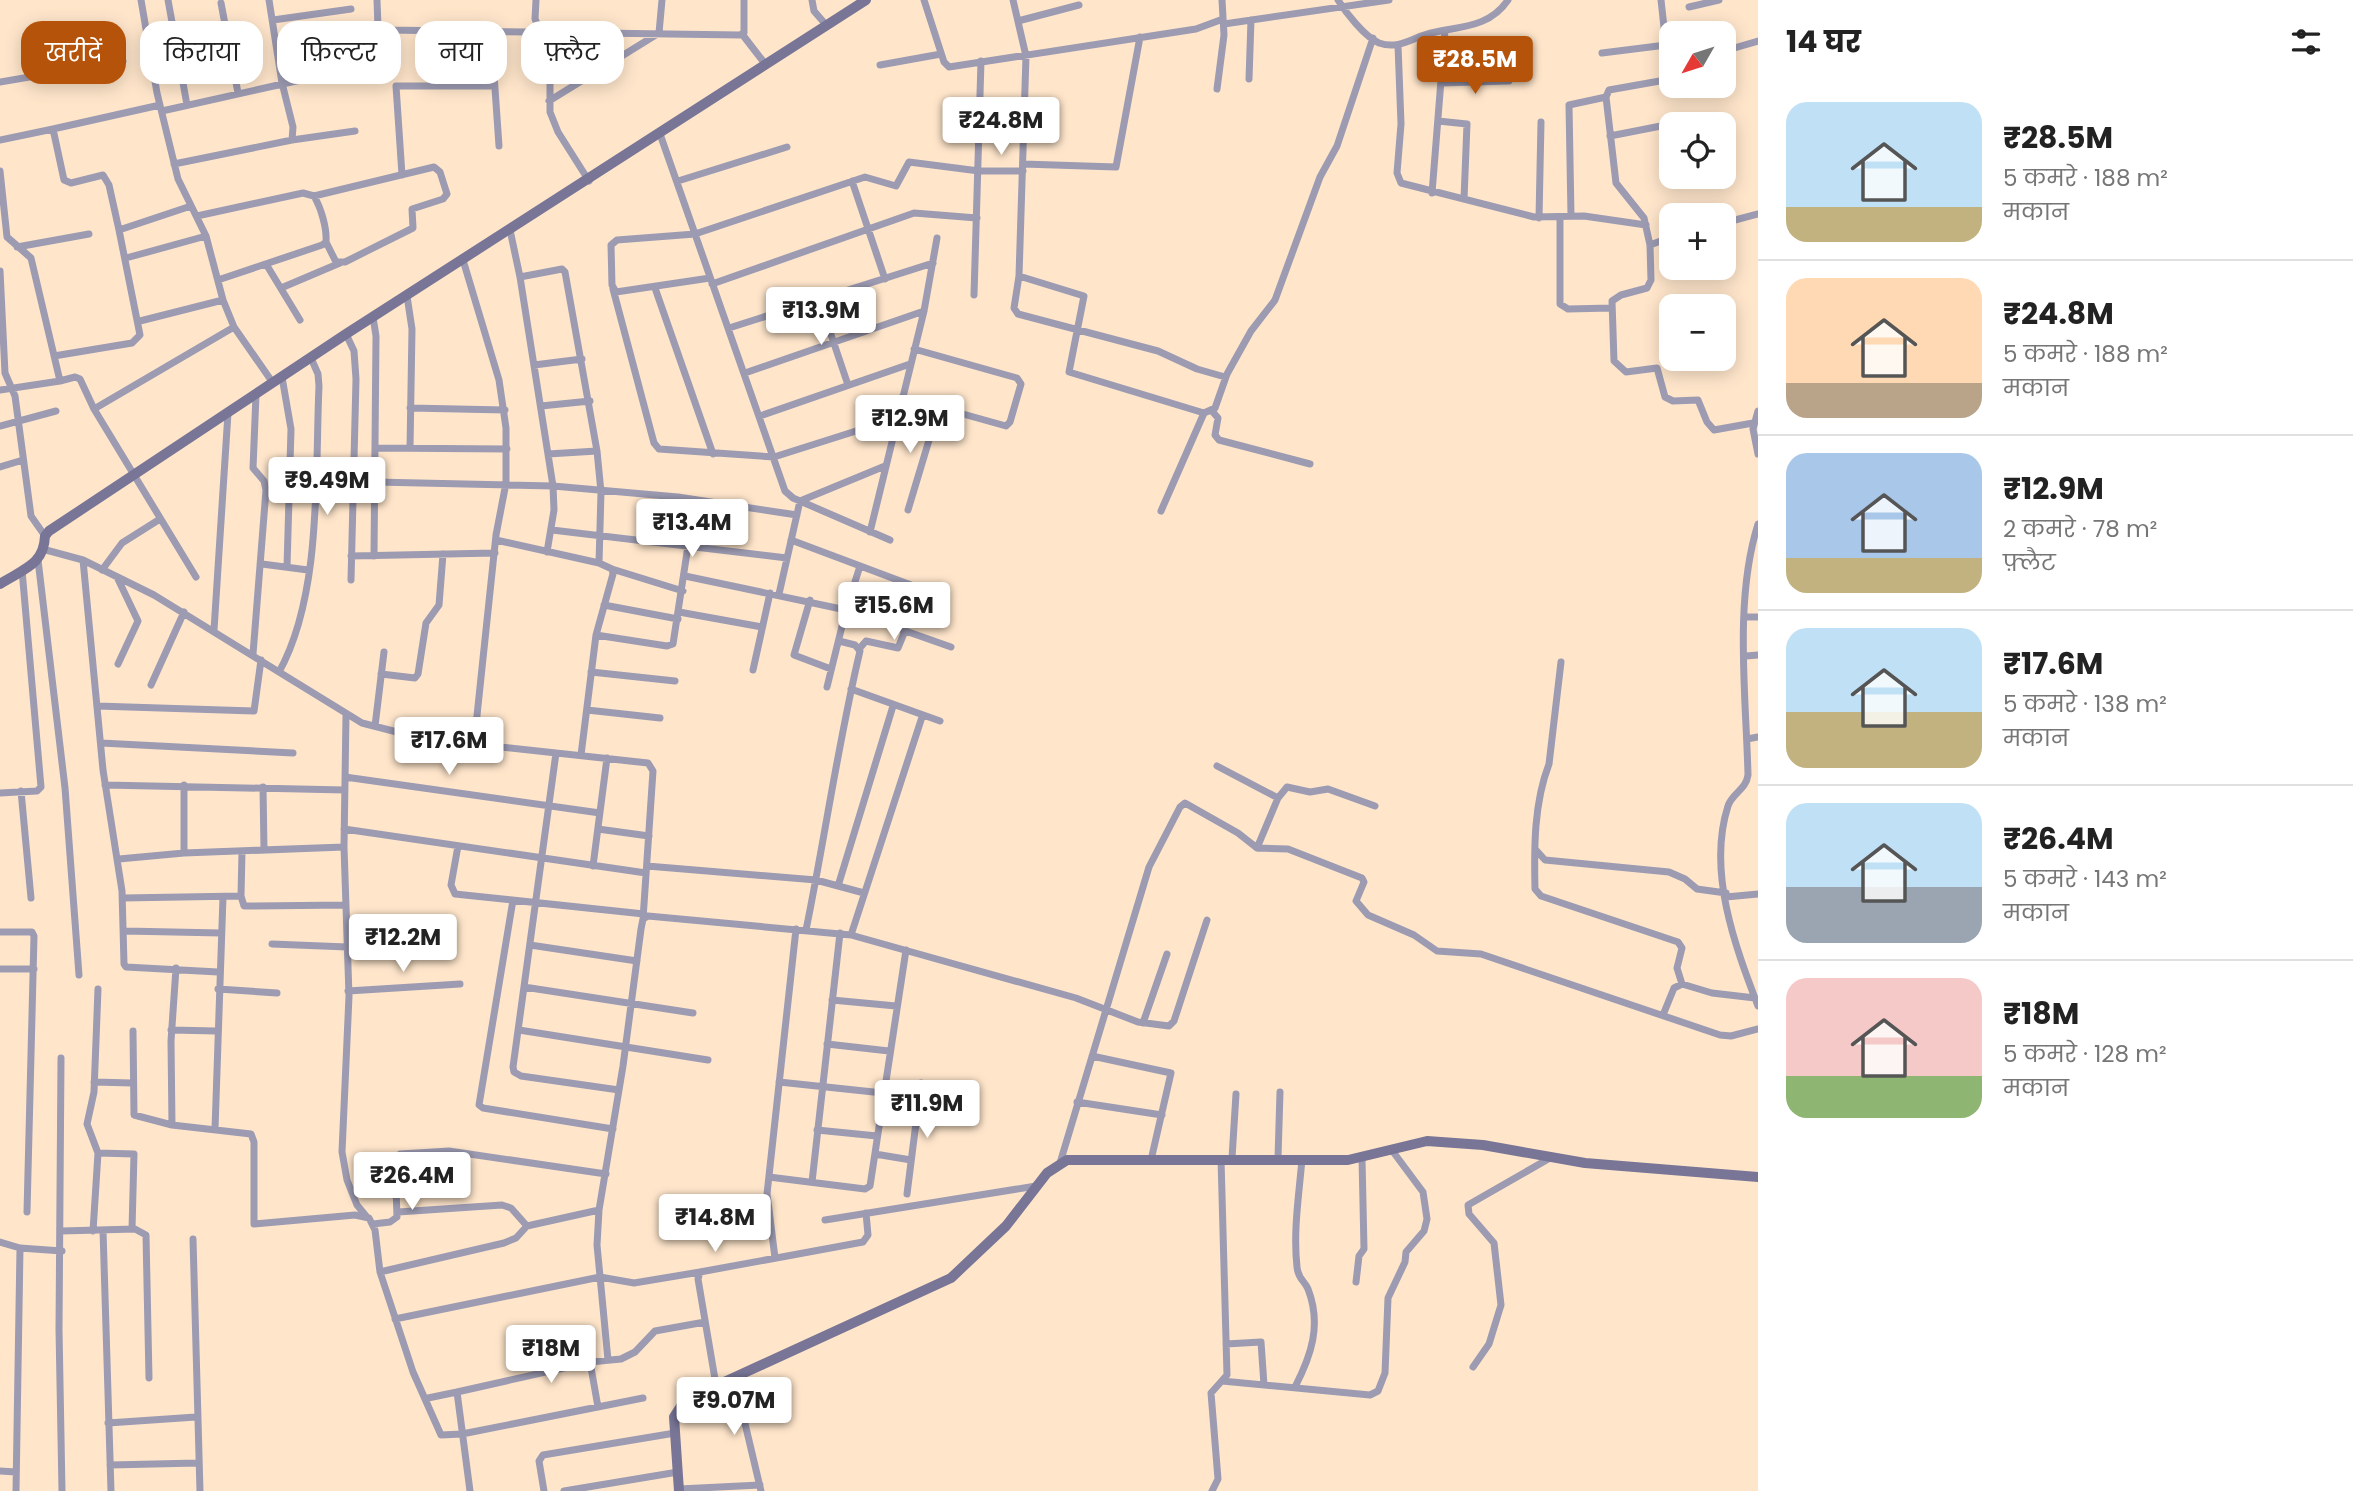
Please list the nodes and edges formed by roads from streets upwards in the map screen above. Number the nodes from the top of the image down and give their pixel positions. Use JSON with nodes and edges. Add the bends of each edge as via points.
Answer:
{"nodes":[{"id":1,"x":141,"y":0,"type":"edge"},
{"id":2,"x":168,"y":0,"type":"edge"},
{"id":3,"x":269,"y":0,"type":"edge"},
{"id":4,"x":377,"y":0,"type":"edge"},
{"id":5,"x":536,"y":0,"type":"edge"},
{"id":6,"x":662,"y":0,"type":"edge"},
{"id":7,"x":744,"y":0,"type":"edge"},
{"id":8,"x":812,"y":0,"type":"edge"},
{"id":9,"x":866,"y":0,"type":"edge"},
{"id":10,"x":924,"y":0,"type":"edge"},
{"id":11,"x":1013,"y":0,"type":"edge"},
{"id":12,"x":1222,"y":0,"type":"edge"},
{"id":13,"x":1389,"y":0,"type":"edge"},
{"id":14,"x":1508,"y":0,"type":"edge"},
{"id":15,"x":1661,"y":0,"type":"edge"},
{"id":16,"x":1719,"y":0,"type":"edge"},
{"id":17,"x":854,"y":3,"type":"edge"},
{"id":18,"x":221,"y":4,"type":"dead end"},
{"id":19,"x":1341,"y":4,"type":"edge"},
{"id":20,"x":1079,"y":5,"type":"dead end"},
{"id":21,"x":1689,"y":7,"type":"dead end"},
{"id":22,"x":351,"y":9,"type":"dead end"},
{"id":23,"x":273,"y":20,"type":"junction"},
{"id":24,"x":1251,"y":20,"type":"junction"},
{"id":25,"x":536,"y":21,"type":"edge"},
{"id":26,"x":1018,"y":22,"type":"junction"},
{"id":27,"x":1223,"y":22,"type":"junction"},
{"id":28,"x":827,"y":26,"type":"junction"},
{"id":29,"x":1445,"y":30,"type":"junction"},
{"id":30,"x":415,"y":31,"type":"edge"},
{"id":31,"x":624,"y":33,"type":"edge"},
{"id":32,"x":659,"y":33,"type":"junction"},
{"id":33,"x":742,"y":34,"type":"junction"},
{"id":34,"x":1140,"y":37,"type":"junction"},
{"id":35,"x":1373,"y":38,"type":"junction"},
{"id":36,"x":1758,"y":41,"type":"edge"},
{"id":37,"x":1398,"y":45,"type":"junction"},
{"id":38,"x":1736,"y":47,"type":"edge"},
{"id":39,"x":277,"y":48,"type":"edge"},
{"id":40,"x":1026,"y":53,"type":"junction"},
{"id":41,"x":1602,"y":53,"type":"dead end"},
{"id":42,"x":941,"y":54,"type":"junction"},
{"id":43,"x":981,"y":61,"type":"junction"},
{"id":44,"x":766,"y":65,"type":"junction"},
{"id":45,"x":880,"y":65,"type":"dead end"},
{"id":46,"x":21,"y":78,"type":"edge"},
{"id":47,"x":1249,"y":79,"type":"dead end"},
{"id":48,"x":1509,"y":81,"type":"dead end"},
{"id":49,"x":1659,"y":81,"type":"edge"},
{"id":50,"x":0,"y":82,"type":"edge"},
{"id":51,"x":1441,"y":83,"type":"junction"},
{"id":52,"x":278,"y":84,"type":"edge"},
{"id":53,"x":282,"y":84,"type":"edge"},
{"id":54,"x":549,"y":84,"type":"edge"},
{"id":55,"x":493,"y":86,"type":"joint"},
{"id":56,"x":1217,"y":89,"type":"dead end"},
{"id":57,"x":238,"y":93,"type":"junction"},
{"id":58,"x":1606,"y":97,"type":"junction"},
{"id":59,"x":549,"y":101,"type":"junction"},
{"id":60,"x":187,"y":105,"type":"junction"},
{"id":61,"x":161,"y":108,"type":"junction"},
{"id":62,"x":1438,"y":121,"type":"junction"},
{"id":63,"x":1541,"y":122,"type":"dead end"},
{"id":64,"x":1659,"y":127,"type":"edge"},
{"id":65,"x":53,"y":129,"type":"junction"},
{"id":66,"x":355,"y":131,"type":"dead end"},
{"id":67,"x":660,"y":134,"type":"junction"},
{"id":68,"x":1610,"y":136,"type":"junction"},
{"id":69,"x":0,"y":140,"type":"edge"},
{"id":70,"x":292,"y":140,"type":"junction"},
{"id":71,"x":499,"y":146,"type":"dead end"},
{"id":72,"x":787,"y":147,"type":"dead end"},
{"id":73,"x":174,"y":164,"type":"junction"},
{"id":74,"x":1023,"y":167,"type":"junction"},
{"id":75,"x":0,"y":171,"type":"edge"},
{"id":76,"x":979,"y":171,"type":"junction"},
{"id":77,"x":402,"y":175,"type":"junction"},
{"id":78,"x":589,"y":181,"type":"junction"},
{"id":79,"x":678,"y":181,"type":"junction"},
{"id":80,"x":852,"y":181,"type":"junction"},
{"id":81,"x":0,"y":188,"type":"edge"},
{"id":82,"x":1432,"y":192,"type":"junction"},
{"id":83,"x":314,"y":196,"type":"junction"},
{"id":84,"x":1464,"y":198,"type":"junction"},
{"id":85,"x":191,"y":206,"type":"junction"},
{"id":86,"x":1758,"y":214,"type":"edge"},
{"id":87,"x":197,"y":216,"type":"junction"},
{"id":88,"x":1572,"y":216,"type":"junction"},
{"id":89,"x":2,"y":218,"type":"edge"},
{"id":90,"x":977,"y":218,"type":"junction"},
{"id":91,"x":1539,"y":218,"type":"junction"},
{"id":92,"x":1560,"y":218,"type":"junction"},
{"id":93,"x":1736,"y":220,"type":"edge"},
{"id":94,"x":1646,"y":225,"type":"junction"},
{"id":95,"x":868,"y":229,"type":"junction"},
{"id":96,"x":119,"y":230,"type":"junction"},
{"id":97,"x":510,"y":230,"type":"junction"},
{"id":98,"x":89,"y":234,"type":"dead end"},
{"id":99,"x":695,"y":234,"type":"junction"},
{"id":100,"x":206,"y":236,"type":"junction"},
{"id":101,"x":937,"y":238,"type":"dead end"},
{"id":102,"x":326,"y":242,"type":"junction"},
{"id":103,"x":1659,"y":242,"type":"edge"},
{"id":104,"x":1650,"y":245,"type":"junction"},
{"id":105,"x":17,"y":247,"type":"junction"},
{"id":106,"x":126,"y":258,"type":"junction"},
{"id":107,"x":463,"y":260,"type":"junction"},
{"id":108,"x":340,"y":263,"type":"junction"},
{"id":109,"x":933,"y":263,"type":"junction"},
{"id":110,"x":266,"y":264,"type":"junction"},
{"id":111,"x":0,"y":271,"type":"edge"},
{"id":112,"x":1019,"y":276,"type":"junction"},
{"id":113,"x":520,"y":277,"type":"junction"},
{"id":114,"x":885,"y":279,"type":"junction"},
{"id":115,"x":218,"y":280,"type":"junction"},
{"id":116,"x":711,"y":281,"type":"junction"},
{"id":117,"x":281,"y":288,"type":"junction"},
{"id":118,"x":655,"y":288,"type":"junction"},
{"id":119,"x":613,"y":289,"type":"junction"},
{"id":120,"x":974,"y":295,"type":"dead end"},
{"id":121,"x":407,"y":296,"type":"junction"},
{"id":122,"x":819,"y":299,"type":"junction"},
{"id":123,"x":223,"y":300,"type":"junction"},
{"id":124,"x":1,"y":301,"type":"edge"},
{"id":125,"x":1611,"y":307,"type":"junction"},
{"id":126,"x":924,"y":311,"type":"junction"},
{"id":127,"x":373,"y":317,"type":"junction"},
{"id":128,"x":300,"y":320,"type":"dead end"},
{"id":129,"x":140,"y":321,"type":"junction"},
{"id":130,"x":234,"y":327,"type":"junction"},
{"id":131,"x":729,"y":328,"type":"junction"},
{"id":132,"x":1077,"y":329,"type":"junction"},
{"id":133,"x":346,"y":334,"type":"junction"},
{"id":134,"x":834,"y":342,"type":"junction"},
{"id":135,"x":914,"y":349,"type":"junction"},
{"id":136,"x":54,"y":356,"type":"junction"},
{"id":137,"x":311,"y":358,"type":"junction"},
{"id":138,"x":582,"y":359,"type":"junction"},
{"id":139,"x":910,"y":364,"type":"junction"},
{"id":140,"x":534,"y":365,"type":"junction"},
{"id":141,"x":745,"y":373,"type":"junction"},
{"id":142,"x":1225,"y":377,"type":"junction"},
{"id":143,"x":278,"y":380,"type":"junction"},
{"id":144,"x":60,"y":381,"type":"junction"},
{"id":145,"x":848,"y":385,"type":"junction"},
{"id":146,"x":13,"y":388,"type":"junction"},
{"id":147,"x":0,"y":390,"type":"edge"},
{"id":148,"x":256,"y":395,"type":"junction"},
{"id":149,"x":902,"y":397,"type":"junction"},
{"id":150,"x":590,"y":401,"type":"junction"},
{"id":151,"x":541,"y":406,"type":"junction"},
{"id":152,"x":939,"y":407,"type":"junction"},
{"id":153,"x":410,"y":408,"type":"junction"},
{"id":154,"x":94,"y":410,"type":"junction"},
{"id":155,"x":505,"y":410,"type":"junction"},
{"id":156,"x":56,"y":411,"type":"dead end"},
{"id":157,"x":1758,"y":411,"type":"edge"},
{"id":158,"x":1208,"y":412,"type":"junction"},
{"id":159,"x":228,"y":413,"type":"junction"},
{"id":160,"x":760,"y":415,"type":"junction"},
{"id":161,"x":897,"y":418,"type":"junction"},
{"id":162,"x":19,"y":420,"type":"junction"},
{"id":163,"x":1754,"y":424,"type":"junction"},
{"id":164,"x":0,"y":426,"type":"edge"},
{"id":165,"x":375,"y":448,"type":"junction"},
{"id":166,"x":410,"y":448,"type":"junction"},
{"id":167,"x":507,"y":449,"type":"junction"},
{"id":168,"x":597,"y":452,"type":"junction"},
{"id":169,"x":548,"y":454,"type":"junction"},
{"id":170,"x":713,"y":454,"type":"junction"},
{"id":171,"x":1758,"y":454,"type":"edge"},
{"id":172,"x":774,"y":457,"type":"junction"},
{"id":173,"x":23,"y":460,"type":"junction"},
{"id":174,"x":1310,"y":464,"type":"dead end"},
{"id":175,"x":886,"y":466,"type":"junction"},
{"id":176,"x":0,"y":467,"type":"edge"},
{"id":177,"x":133,"y":475,"type":"junction"},
{"id":178,"x":374,"y":482,"type":"junction"},
{"id":179,"x":506,"y":483,"type":"junction"},
{"id":180,"x":553,"y":486,"type":"junction"},
{"id":181,"x":601,"y":492,"type":"junction"},
{"id":182,"x":695,"y":500,"type":"junction"},
{"id":183,"x":800,"y":501,"type":"junction"},
{"id":184,"x":908,"y":510,"type":"dead end"},
{"id":185,"x":1161,"y":511,"type":"dead end"},
{"id":186,"x":797,"y":514,"type":"junction"},
{"id":187,"x":160,"y":519,"type":"junction"},
{"id":188,"x":1758,"y":524,"type":"edge"},
{"id":189,"x":552,"y":530,"type":"junction"},
{"id":190,"x":870,"y":532,"type":"junction"},
{"id":191,"x":45,"y":536,"type":"junction"},
{"id":192,"x":601,"y":537,"type":"junction"},
{"id":193,"x":496,"y":540,"type":"junction"},
{"id":194,"x":791,"y":540,"type":"junction"},
{"id":195,"x":890,"y":540,"type":"dead end"},
{"id":196,"x":690,"y":544,"type":"junction"},
{"id":197,"x":46,"y":550,"type":"junction"},
{"id":198,"x":547,"y":552,"type":"junction"},
{"id":199,"x":443,"y":554,"type":"junction"},
{"id":200,"x":495,"y":554,"type":"junction"},
{"id":201,"x":351,"y":556,"type":"junction"},
{"id":202,"x":374,"y":556,"type":"junction"},
{"id":203,"x":787,"y":558,"type":"junction"},
{"id":204,"x":83,"y":560,"type":"junction"},
{"id":205,"x":38,"y":561,"type":"junction"},
{"id":206,"x":598,"y":563,"type":"junction"},
{"id":207,"x":262,"y":564,"type":"junction"},
{"id":208,"x":860,"y":566,"type":"junction"},
{"id":209,"x":287,"y":567,"type":"junction"},
{"id":210,"x":612,"y":569,"type":"junction"},
{"id":211,"x":22,"y":570,"type":"junction"},
{"id":212,"x":102,"y":570,"type":"junction"},
{"id":213,"x":308,"y":570,"type":"junction"},
{"id":214,"x":685,"y":576,"type":"junction"},
{"id":215,"x":196,"y":577,"type":"dead end"},
{"id":216,"x":117,"y":578,"type":"junction"},
{"id":217,"x":351,"y":580,"type":"dead end"},
{"id":218,"x":0,"y":584,"type":"edge"},
{"id":219,"x":911,"y":585,"type":"dead end"},
{"id":220,"x":682,"y":591,"type":"junction"},
{"id":221,"x":770,"y":593,"type":"junction"},
{"id":222,"x":779,"y":594,"type":"junction"},
{"id":223,"x":810,"y":600,"type":"junction"},
{"id":224,"x":604,"y":605,"type":"junction"},
{"id":225,"x":846,"y":610,"type":"junction"},
{"id":226,"x":184,"y":612,"type":"junction"},
{"id":227,"x":679,"y":615,"type":"junction"},
{"id":228,"x":1745,"y":617,"type":"junction"},
{"id":229,"x":1758,"y":617,"type":"edge"},
{"id":230,"x":762,"y":627,"type":"junction"},
{"id":231,"x":214,"y":630,"type":"junction"},
{"id":232,"x":905,"y":631,"type":"junction"},
{"id":233,"x":596,"y":635,"type":"junction"},
{"id":234,"x":839,"y":641,"type":"junction"},
{"id":235,"x":951,"y":647,"type":"dead end"},
{"id":236,"x":859,"y":649,"type":"junction"},
{"id":237,"x":384,"y":652,"type":"dead end"},
{"id":238,"x":253,"y":654,"type":"junction"},
{"id":239,"x":1758,"y":655,"type":"edge"},
{"id":240,"x":1746,"y":656,"type":"junction"},
{"id":241,"x":261,"y":660,"type":"junction"},
{"id":242,"x":1561,"y":662,"type":"dead end"},
{"id":243,"x":118,"y":664,"type":"dead end"},
{"id":244,"x":831,"y":669,"type":"junction"},
{"id":245,"x":753,"y":670,"type":"dead end"},
{"id":246,"x":279,"y":672,"type":"junction"},
{"id":247,"x":591,"y":672,"type":"junction"},
{"id":248,"x":382,"y":674,"type":"junction"},
{"id":249,"x":675,"y":681,"type":"dead end"},
{"id":250,"x":151,"y":685,"type":"dead end"},
{"id":251,"x":827,"y":687,"type":"dead end"},
{"id":252,"x":851,"y":689,"type":"junction"},
{"id":253,"x":97,"y":706,"type":"junction"},
{"id":254,"x":893,"y":706,"type":"junction"},
{"id":255,"x":587,"y":710,"type":"junction"},
{"id":256,"x":346,"y":715,"type":"junction"},
{"id":257,"x":922,"y":717,"type":"junction"},
{"id":258,"x":660,"y":718,"type":"dead end"},
{"id":259,"x":940,"y":721,"type":"dead end"},
{"id":260,"x":375,"y":726,"type":"junction"},
{"id":261,"x":1758,"y":737,"type":"edge"},
{"id":262,"x":1747,"y":738,"type":"junction"},
{"id":263,"x":101,"y":743,"type":"junction"},
{"id":264,"x":474,"y":744,"type":"junction"},
{"id":265,"x":293,"y":753,"type":"dead end"},
{"id":266,"x":556,"y":753,"type":"junction"},
{"id":267,"x":582,"y":755,"type":"junction"},
{"id":268,"x":607,"y":758,"type":"junction"},
{"id":269,"x":1217,"y":766,"type":"dead end"},
{"id":270,"x":345,"y":777,"type":"junction"},
{"id":271,"x":105,"y":785,"type":"junction"},
{"id":272,"x":184,"y":786,"type":"junction"},
{"id":273,"x":263,"y":787,"type":"junction"},
{"id":274,"x":345,"y":790,"type":"junction"},
{"id":275,"x":21,"y":792,"type":"junction"},
{"id":276,"x":0,"y":793,"type":"edge"},
{"id":277,"x":1278,"y":798,"type":"junction"},
{"id":278,"x":550,"y":806,"type":"junction"},
{"id":279,"x":1375,"y":806,"type":"dead end"},
{"id":280,"x":600,"y":813,"type":"junction"},
{"id":281,"x":344,"y":829,"type":"junction"},
{"id":282,"x":598,"y":829,"type":"junction"},
{"id":283,"x":649,"y":836,"type":"junction"},
{"id":284,"x":458,"y":846,"type":"junction"},
{"id":285,"x":344,"y":847,"type":"junction"},
{"id":286,"x":1257,"y":848,"type":"junction"},
{"id":287,"x":1534,"y":848,"type":"junction"},
{"id":288,"x":264,"y":850,"type":"junction"},
{"id":289,"x":242,"y":852,"type":"junction"},
{"id":290,"x":184,"y":853,"type":"junction"},
{"id":291,"x":119,"y":859,"type":"junction"},
{"id":292,"x":542,"y":859,"type":"junction"},
{"id":293,"x":593,"y":866,"type":"junction"},
{"id":294,"x":647,"y":869,"type":"junction"},
{"id":295,"x":816,"y":880,"type":"junction"},
{"id":296,"x":838,"y":886,"type":"junction"},
{"id":297,"x":864,"y":893,"type":"junction"},
{"id":298,"x":1758,"y":894,"type":"edge"},
{"id":299,"x":1726,"y":895,"type":"junction"},
{"id":300,"x":241,"y":896,"type":"junction"},
{"id":301,"x":223,"y":897,"type":"junction"},
{"id":302,"x":31,"y":898,"type":"dead end"},
{"id":303,"x":123,"y":898,"type":"junction"},
{"id":304,"x":513,"y":900,"type":"junction"},
{"id":305,"x":536,"y":902,"type":"junction"},
{"id":306,"x":346,"y":905,"type":"junction"},
{"id":307,"x":644,"y":916,"type":"junction"},
{"id":308,"x":1207,"y":920,"type":"dead end"},
{"id":309,"x":796,"y":929,"type":"junction"},
{"id":310,"x":806,"y":930,"type":"junction"},
{"id":311,"x":125,"y":931,"type":"junction"},
{"id":312,"x":0,"y":932,"type":"edge"},
{"id":313,"x":221,"y":933,"type":"junction"},
{"id":314,"x":840,"y":933,"type":"junction"},
{"id":315,"x":851,"y":935,"type":"junction"},
{"id":316,"x":272,"y":944,"type":"dead end"},
{"id":317,"x":530,"y":945,"type":"junction"},
{"id":318,"x":347,"y":947,"type":"junction"},
{"id":319,"x":906,"y":950,"type":"junction"},
{"id":320,"x":1167,"y":954,"type":"dead end"},
{"id":321,"x":637,"y":961,"type":"junction"},
{"id":322,"x":176,"y":968,"type":"junction"},
{"id":323,"x":0,"y":969,"type":"edge"},
{"id":324,"x":34,"y":970,"type":"junction"},
{"id":325,"x":218,"y":972,"type":"junction"},
{"id":326,"x":79,"y":975,"type":"dead end"},
{"id":327,"x":460,"y":984,"type":"dead end"},
{"id":328,"x":1682,"y":984,"type":"junction"},
{"id":329,"x":1754,"y":986,"type":"edge"},
{"id":330,"x":524,"y":988,"type":"junction"},
{"id":331,"x":98,"y":989,"type":"dead end"},
{"id":332,"x":218,"y":989,"type":"junction"},
{"id":333,"x":348,"y":991,"type":"junction"},
{"id":334,"x":277,"y":993,"type":"dead end"},
{"id":335,"x":832,"y":1000,"type":"junction"},
{"id":336,"x":1756,"y":1002,"type":"edge"},
{"id":337,"x":631,"y":1005,"type":"junction"},
{"id":338,"x":896,"y":1006,"type":"junction"},
{"id":339,"x":1107,"y":1009,"type":"junction"},
{"id":340,"x":693,"y":1013,"type":"dead end"},
{"id":341,"x":1663,"y":1015,"type":"junction"},
{"id":342,"x":1143,"y":1023,"type":"junction"},
{"id":343,"x":1758,"y":1029,"type":"edge"},
{"id":344,"x":172,"y":1030,"type":"junction"},
{"id":345,"x":519,"y":1030,"type":"junction"},
{"id":346,"x":133,"y":1031,"type":"dead end"},
{"id":347,"x":216,"y":1031,"type":"junction"},
{"id":348,"x":827,"y":1044,"type":"junction"},
{"id":349,"x":626,"y":1046,"type":"junction"},
{"id":350,"x":889,"y":1051,"type":"junction"},
{"id":351,"x":1092,"y":1056,"type":"junction"},
{"id":352,"x":61,"y":1058,"type":"dead end"},
{"id":353,"x":708,"y":1060,"type":"dead end"},
{"id":354,"x":94,"y":1082,"type":"junction"},
{"id":355,"x":779,"y":1082,"type":"junction"},
{"id":356,"x":132,"y":1083,"type":"junction"},
{"id":357,"x":921,"y":1083,"type":"dead end"},
{"id":358,"x":822,"y":1087,"type":"junction"},
{"id":359,"x":619,"y":1090,"type":"junction"},
{"id":360,"x":1280,"y":1092,"type":"dead end"},
{"id":361,"x":883,"y":1093,"type":"junction"},
{"id":362,"x":1236,"y":1094,"type":"dead end"},
{"id":363,"x":1077,"y":1101,"type":"junction"},
{"id":364,"x":1162,"y":1115,"type":"junction"},
{"id":365,"x":172,"y":1125,"type":"junction"},
{"id":366,"x":215,"y":1129,"type":"junction"},
{"id":367,"x":613,"y":1129,"type":"junction"},
{"id":368,"x":817,"y":1130,"type":"junction"},
{"id":369,"x":877,"y":1136,"type":"junction"},
{"id":370,"x":1391,"y":1148,"type":"junction"},
{"id":371,"x":98,"y":1153,"type":"junction"},
{"id":372,"x":875,"y":1154,"type":"junction"},
{"id":373,"x":1550,"y":1157,"type":"junction"},
{"id":374,"x":1226,"y":1158,"type":"junction"},
{"id":375,"x":1278,"y":1158,"type":"junction"},
{"id":376,"x":1363,"y":1158,"type":"junction"},
{"id":377,"x":1302,"y":1159,"type":"junction"},
{"id":378,"x":911,"y":1160,"type":"junction"},
{"id":379,"x":1151,"y":1160,"type":"junction"},
{"id":380,"x":1060,"y":1163,"type":"junction"},
{"id":381,"x":606,"y":1174,"type":"junction"},
{"id":382,"x":769,"y":1177,"type":"junction"},
{"id":383,"x":1758,"y":1177,"type":"edge"},
{"id":384,"x":812,"y":1182,"type":"junction"},
{"id":385,"x":1037,"y":1186,"type":"junction"},
{"id":386,"x":906,"y":1194,"type":"dead end"},
{"id":387,"x":598,"y":1210,"type":"junction"},
{"id":388,"x":27,"y":1212,"type":"dead end"},
{"id":389,"x":398,"y":1212,"type":"junction"},
{"id":390,"x":866,"y":1213,"type":"junction"},
{"id":391,"x":366,"y":1216,"type":"junction"},
{"id":392,"x":825,"y":1220,"type":"dead end"},
{"id":393,"x":373,"y":1224,"type":"junction"},
{"id":394,"x":527,"y":1226,"type":"junction"},
{"id":395,"x":132,"y":1229,"type":"junction"},
{"id":396,"x":103,"y":1230,"type":"junction"},
{"id":397,"x":61,"y":1231,"type":"junction"},
{"id":398,"x":93,"y":1231,"type":"junction"},
{"id":399,"x":193,"y":1239,"type":"dead end"},
{"id":400,"x":0,"y":1242,"type":"edge"},
{"id":401,"x":20,"y":1248,"type":"junction"},
{"id":402,"x":62,"y":1251,"type":"junction"},
{"id":403,"x":775,"y":1258,"type":"junction"},
{"id":404,"x":380,"y":1272,"type":"junction"},
{"id":405,"x":700,"y":1272,"type":"junction"},
{"id":406,"x":600,"y":1277,"type":"junction"},
{"id":407,"x":1356,"y":1282,"type":"dead end"},
{"id":408,"x":395,"y":1319,"type":"junction"},
{"id":409,"x":705,"y":1322,"type":"junction"},
{"id":410,"x":1226,"y":1344,"type":"junction"},
{"id":411,"x":608,"y":1360,"type":"junction"},
{"id":412,"x":590,"y":1362,"type":"junction"},
{"id":413,"x":1473,"y":1367,"type":"dead end"},
{"id":414,"x":734,"y":1377,"type":"junction"},
{"id":415,"x":149,"y":1378,"type":"dead end"},
{"id":416,"x":1222,"y":1381,"type":"junction"},
{"id":417,"x":716,"y":1385,"type":"junction"},
{"id":418,"x":1264,"y":1385,"type":"junction"},
{"id":419,"x":1295,"y":1387,"type":"junction"},
{"id":420,"x":457,"y":1392,"type":"junction"},
{"id":421,"x":428,"y":1398,"type":"junction"},
{"id":422,"x":643,"y":1398,"type":"dead end"},
{"id":423,"x":598,"y":1407,"type":"junction"},
{"id":424,"x":196,"y":1418,"type":"junction"},
{"id":425,"x":108,"y":1423,"type":"junction"},
{"id":426,"x":674,"y":1433,"type":"junction"},
{"id":427,"x":462,"y":1434,"type":"junction"},
{"id":428,"x":198,"y":1463,"type":"junction"},
{"id":429,"x":110,"y":1465,"type":"junction"},
{"id":430,"x":0,"y":1471,"type":"edge"},
{"id":431,"x":16,"y":1472,"type":"junction"},
{"id":432,"x":678,"y":1472,"type":"junction"},
{"id":433,"x":761,"y":1488,"type":"edge"},
{"id":434,"x":678,"y":1490,"type":"edge"},
{"id":435,"x":16,"y":1491,"type":"edge"},
{"id":436,"x":62,"y":1491,"type":"edge"},
{"id":437,"x":111,"y":1491,"type":"edge"},
{"id":438,"x":200,"y":1491,"type":"edge"},
{"id":439,"x":470,"y":1491,"type":"edge"},
{"id":440,"x":544,"y":1491,"type":"edge"},
{"id":441,"x":564,"y":1491,"type":"edge"},
{"id":442,"x":1212,"y":1491,"type":"edge"}],
"edges":[{"from":1,"to":61,"type":"street"},
{"from":2,"to":60,"type":"street"},
{"from":3,"to":23,"type":"street"},
{"from":4,"to":30,"type":"street","via":[[381,30]]},
{"from":5,"to":25,"type":"street"},
{"from":6,"to":32,"type":"street"},
{"from":7,"to":33,"type":"street"},
{"from":8,"to":28,"type":"street","via":[[814,11]]},
{"from":9,"to":17,"type":"street"},
{"from":10,"to":42,"type":"street"},
{"from":11,"to":26,"type":"street"},
{"from":12,"to":27,"type":"street"},
{"from":13,"to":19,"type":"street"},
{"from":14,"to":29,"type":"street","via":[[1483,22]]},
{"from":15,"to":41,"type":"street","via":[[1666,45]]},
{"from":16,"to":21,"type":"street"},
{"from":17,"to":28,"type":"street"},
{"from":18,"to":57,"type":"street"},
{"from":19,"to":24,"type":"street"},
{"from":19,"to":35,"type":"street"},
{"from":20,"to":26,"type":"street"},
{"from":22,"to":23,"type":"street"},
{"from":23,"to":39,"type":"street"},
{"from":24,"to":27,"type":"street"},
{"from":24,"to":47,"type":"street"},
{"from":26,"to":40,"type":"street"},
{"from":27,"to":34,"type":"street"},
{"from":27,"to":56,"type":"street"},
{"from":28,"to":44,"type":"street"},
{"from":29,"to":37,"type":"street"},
{"from":29,"to":51,"type":"street"},
{"from":31,"to":32,"type":"street"},
{"from":32,"to":33,"type":"street"},
{"from":32,"to":59,"type":"street"},
{"from":33,"to":44,"type":"street"},
{"from":34,"to":40,"type":"street"},
{"from":34,"to":74,"type":"street","via":[[1116,167]]},
{"from":35,"to":37,"type":"street"},
{"from":35,"to":142,"type":"street","via":[[1338,146],[1320,177],[1275,300]]},
{"from":36,"to":38,"type":"street"},
{"from":37,"to":82,"type":"street","via":[[1398,178],[1405,186]]},
{"from":40,"to":43,"type":"street"},
{"from":40,"to":74,"type":"street"},
{"from":42,"to":43,"type":"street","via":[[949,67]]},
{"from":42,"to":45,"type":"street"},
{"from":43,"to":76,"type":"street"},
{"from":44,"to":67,"type":"street"},
{"from":46,"to":50,"type":"street"},
{"from":48,"to":51,"type":"street"},
{"from":49,"to":58,"type":"street","via":[[1609,90]]},
{"from":51,"to":62,"type":"street"},
{"from":52,"to":57,"type":"street"},
{"from":53,"to":70,"type":"street"},
{"from":54,"to":59,"type":"street"},
{"from":55,"to":71,"type":"street"},
{"from":55,"to":77,"type":"street","via":[[396,86]]},
{"from":57,"to":60,"type":"street"},
{"from":58,"to":68,"type":"street"},
{"from":58,"to":88,"type":"street","via":[[1569,105]]},
{"from":59,"to":78,"type":"street","via":[[558,132]]},
{"from":60,"to":61,"type":"street"},
{"from":61,"to":65,"type":"street"},
{"from":61,"to":73,"type":"street"},
{"from":62,"to":82,"type":"street"},
{"from":62,"to":84,"type":"street","via":[[1468,124]]},
{"from":63,"to":91,"type":"street"},
{"from":64,"to":68,"type":"street"},
{"from":65,"to":69,"type":"street"},
{"from":65,"to":96,"type":"street","via":[[64,180],[71,183],[103,175]]},
{"from":66,"to":70,"type":"street"},
{"from":67,"to":78,"type":"street"},
{"from":67,"to":79,"type":"street"},
{"from":68,"to":94,"type":"street","via":[[1616,183]]},
{"from":70,"to":73,"type":"street"},
{"from":72,"to":79,"type":"street"},
{"from":73,"to":85,"type":"street"},
{"from":74,"to":76,"type":"street"},
{"from":74,"to":112,"type":"street"},
{"from":75,"to":81,"type":"street"},
{"from":76,"to":80,"type":"street","via":[[909,162],[896,186],[869,177]]},
{"from":76,"to":90,"type":"street"},
{"from":77,"to":83,"type":"street"},
{"from":77,"to":108,"type":"street","via":[[436,168],[446,196],[412,209],[413,228]]},
{"from":78,"to":97,"type":"street"},
{"from":79,"to":99,"type":"street"},
{"from":80,"to":95,"type":"street"},
{"from":80,"to":99,"type":"street"},
{"from":81,"to":89,"type":"street"},
{"from":82,"to":84,"type":"street"},
{"from":83,"to":87,"type":"street","via":[[303,193]]},
{"from":83,"to":102,"type":"street"},
{"from":84,"to":91,"type":"street"},
{"from":85,"to":87,"type":"street"},
{"from":85,"to":96,"type":"street"},
{"from":86,"to":93,"type":"street"},
{"from":87,"to":100,"type":"street"},
{"from":88,"to":92,"type":"street"},
{"from":88,"to":94,"type":"street"},
{"from":89,"to":105,"type":"street","via":[[7,237]]},
{"from":90,"to":95,"type":"street","via":[[920,212]]},
{"from":90,"to":120,"type":"street"},
{"from":91,"to":92,"type":"street"},
{"from":92,"to":125,"type":"street","via":[[1560,304],[1569,309]]},
{"from":94,"to":104,"type":"street"},
{"from":95,"to":114,"type":"street"},
{"from":95,"to":116,"type":"street"},
{"from":96,"to":106,"type":"street"},
{"from":97,"to":107,"type":"street"},
{"from":97,"to":113,"type":"street"},
{"from":98,"to":105,"type":"street"},
{"from":99,"to":116,"type":"street"},
{"from":99,"to":119,"type":"street","via":[[613,242]]},
{"from":100,"to":106,"type":"street"},
{"from":100,"to":115,"type":"street"},
{"from":101,"to":109,"type":"street"},
{"from":102,"to":108,"type":"street"},
{"from":102,"to":110,"type":"street"},
{"from":103,"to":104,"type":"street"},
{"from":104,"to":125,"type":"street","via":[[1649,286],[1617,297]]},
{"from":105,"to":136,"type":"street","via":[[32,258]]},
{"from":106,"to":129,"type":"street"},
{"from":107,"to":121,"type":"street"},
{"from":107,"to":155,"type":"street"},
{"from":108,"to":117,"type":"street"},
{"from":109,"to":114,"type":"street"},
{"from":109,"to":126,"type":"street"},
{"from":110,"to":115,"type":"street"},
{"from":110,"to":117,"type":"street"},
{"from":111,"to":124,"type":"street"},
{"from":112,"to":132,"type":"street","via":[[1017,314]]},
{"from":112,"to":132,"type":"street","via":[[1084,296]]},
{"from":113,"to":138,"type":"street","via":[[565,272]]},
{"from":113,"to":140,"type":"street"},
{"from":114,"to":122,"type":"street"},
{"from":115,"to":123,"type":"street"},
{"from":116,"to":118,"type":"street"},
{"from":116,"to":131,"type":"street"},
{"from":117,"to":128,"type":"street"},
{"from":118,"to":119,"type":"street","via":[[621,293]]},
{"from":118,"to":170,"type":"street"},
{"from":119,"to":170,"type":"street","via":[[656,447]]},
{"from":121,"to":127,"type":"street"},
{"from":121,"to":153,"type":"street","via":[[412,329]]},
{"from":122,"to":131,"type":"street"},
{"from":122,"to":134,"type":"street"},
{"from":123,"to":129,"type":"street"},
{"from":123,"to":130,"type":"street"},
{"from":124,"to":146,"type":"street","via":[[5,373]]},
{"from":125,"to":163,"type":"street","via":[[1613,359],[1620,370],[1657,368],[1665,397],[1698,400],[1714,430]]},
{"from":126,"to":134,"type":"street"},
{"from":126,"to":135,"type":"street"},
{"from":127,"to":133,"type":"street"},
{"from":127,"to":165,"type":"street"},
{"from":129,"to":136,"type":"street","via":[[140,335],[132,343]]},
{"from":130,"to":143,"type":"street"},
{"from":130,"to":154,"type":"street"},
{"from":131,"to":141,"type":"street"},
{"from":132,"to":142,"type":"street","via":[[1158,351]]},
{"from":132,"to":158,"type":"street","via":[[1069,372]]},
{"from":133,"to":137,"type":"street"},
{"from":133,"to":201,"type":"street","via":[[356,369]]},
{"from":134,"to":141,"type":"street"},
{"from":134,"to":145,"type":"street"},
{"from":135,"to":139,"type":"street"},
{"from":135,"to":152,"type":"street","via":[[1017,377],[1021,382],[1006,426]]},
{"from":136,"to":144,"type":"street"},
{"from":137,"to":143,"type":"street"},
{"from":137,"to":213,"type":"street","via":[[319,386]]},
{"from":138,"to":140,"type":"street"},
{"from":138,"to":150,"type":"street"},
{"from":139,"to":145,"type":"street"},
{"from":139,"to":149,"type":"street"},
{"from":140,"to":151,"type":"street"},
{"from":141,"to":160,"type":"street"},
{"from":142,"to":158,"type":"street"},
{"from":143,"to":148,"type":"street"},
{"from":143,"to":209,"type":"street","via":[[291,429]]},
{"from":144,"to":146,"type":"street"},
{"from":144,"to":154,"type":"street","via":[[80,379]]},
{"from":145,"to":160,"type":"street"},
{"from":146,"to":147,"type":"street"},
{"from":146,"to":162,"type":"street"},
{"from":148,"to":159,"type":"street"},
{"from":148,"to":207,"type":"street","via":[[253,468],[266,490]]},
{"from":149,"to":152,"type":"street"},
{"from":149,"to":161,"type":"street"},
{"from":150,"to":151,"type":"street"},
{"from":150,"to":168,"type":"street"},
{"from":151,"to":169,"type":"street"},
{"from":152,"to":184,"type":"street"},
{"from":153,"to":155,"type":"street"},
{"from":153,"to":166,"type":"street"},
{"from":154,"to":177,"type":"street"},
{"from":155,"to":167,"type":"street"},
{"from":156,"to":162,"type":"street"},
{"from":157,"to":163,"type":"street"},
{"from":158,"to":174,"type":"street","via":[[1218,418],[1215,435],[1219,440]]},
{"from":158,"to":185,"type":"street"},
{"from":159,"to":177,"type":"street"},
{"from":159,"to":231,"type":"street"},
{"from":160,"to":172,"type":"street"},
{"from":161,"to":172,"type":"street"},
{"from":161,"to":175,"type":"street"},
{"from":162,"to":164,"type":"street"},
{"from":162,"to":173,"type":"street"},
{"from":163,"to":171,"type":"street"},
{"from":165,"to":166,"type":"street"},
{"from":165,"to":178,"type":"street"},
{"from":166,"to":167,"type":"street"},
{"from":167,"to":179,"type":"street"},
{"from":168,"to":169,"type":"street"},
{"from":168,"to":181,"type":"street"},
{"from":169,"to":180,"type":"street"},
{"from":170,"to":172,"type":"street"},
{"from":172,"to":183,"type":"street","via":[[785,491]]},
{"from":173,"to":176,"type":"street"},
{"from":173,"to":191,"type":"street","via":[[31,516]]},
{"from":175,"to":183,"type":"street"},
{"from":175,"to":190,"type":"street"},
{"from":177,"to":187,"type":"street"},
{"from":177,"to":191,"type":"street"},
{"from":178,"to":179,"type":"street"},
{"from":178,"to":202,"type":"street"},
{"from":179,"to":180,"type":"street"},
{"from":179,"to":193,"type":"street"},
{"from":180,"to":181,"type":"street"},
{"from":180,"to":189,"type":"street"},
{"from":181,"to":182,"type":"street"},
{"from":181,"to":192,"type":"street"},
{"from":182,"to":186,"type":"street"},
{"from":182,"to":196,"type":"street"},
{"from":183,"to":186,"type":"street"},
{"from":183,"to":190,"type":"street"},
{"from":186,"to":194,"type":"street"},
{"from":187,"to":212,"type":"street","via":[[122,543]]},
{"from":187,"to":215,"type":"street"},
{"from":188,"to":228,"type":"street","via":[[1747,570]]},
{"from":189,"to":192,"type":"street"},
{"from":189,"to":198,"type":"street"},
{"from":190,"to":195,"type":"street"},
{"from":191,"to":197,"type":"street"},
{"from":192,"to":196,"type":"street"},
{"from":192,"to":206,"type":"street"},
{"from":193,"to":198,"type":"street"},
{"from":193,"to":200,"type":"street"},
{"from":194,"to":203,"type":"street"},
{"from":194,"to":208,"type":"street"},
{"from":196,"to":203,"type":"street"},
{"from":196,"to":214,"type":"street"},
{"from":197,"to":204,"type":"street"},
{"from":197,"to":205,"type":"street"},
{"from":198,"to":206,"type":"street"},
{"from":199,"to":200,"type":"street"},
{"from":199,"to":202,"type":"street"},
{"from":199,"to":248,"type":"street","via":[[439,605],[426,623],[418,674],[412,678]]},
{"from":200,"to":264,"type":"street"},
{"from":201,"to":202,"type":"street"},
{"from":201,"to":217,"type":"street"},
{"from":203,"to":222,"type":"street"},
{"from":204,"to":212,"type":"street"},
{"from":204,"to":253,"type":"street"},
{"from":205,"to":211,"type":"street"},
{"from":205,"to":326,"type":"street","via":[[65,788]]},
{"from":206,"to":210,"type":"street"},
{"from":207,"to":209,"type":"street"},
{"from":207,"to":238,"type":"street"},
{"from":208,"to":219,"type":"street"},
{"from":208,"to":225,"type":"street"},
{"from":209,"to":213,"type":"street"},
{"from":210,"to":220,"type":"street"},
{"from":210,"to":224,"type":"street"},
{"from":211,"to":218,"type":"street"},
{"from":211,"to":275,"type":"street","via":[[41,787]]},
{"from":212,"to":216,"type":"street"},
{"from":213,"to":246,"type":"street","via":[[298,631]]},
{"from":214,"to":220,"type":"street"},
{"from":214,"to":221,"type":"street"},
{"from":216,"to":226,"type":"street"},
{"from":216,"to":243,"type":"street","via":[[138,621]]},
{"from":220,"to":227,"type":"street"},
{"from":221,"to":222,"type":"street"},
{"from":221,"to":230,"type":"street"},
{"from":222,"to":223,"type":"street"},
{"from":223,"to":225,"type":"street"},
{"from":223,"to":244,"type":"street","via":[[794,655]]},
{"from":224,"to":227,"type":"street"},
{"from":224,"to":233,"type":"street"},
{"from":225,"to":232,"type":"street"},
{"from":225,"to":234,"type":"street"},
{"from":226,"to":231,"type":"street"},
{"from":226,"to":250,"type":"street"},
{"from":227,"to":230,"type":"street"},
{"from":227,"to":233,"type":"street","via":[[670,646]]},
{"from":228,"to":229,"type":"street"},
{"from":228,"to":240,"type":"street"},
{"from":230,"to":245,"type":"street"},
{"from":231,"to":238,"type":"street"},
{"from":232,"to":235,"type":"street"},
{"from":232,"to":236,"type":"street","via":[[898,648],[864,641]]},
{"from":233,"to":247,"type":"street"},
{"from":234,"to":236,"type":"street"},
{"from":234,"to":244,"type":"street"},
{"from":236,"to":252,"type":"street"},
{"from":237,"to":248,"type":"street"},
{"from":238,"to":241,"type":"street"},
{"from":239,"to":240,"type":"street"},
{"from":240,"to":262,"type":"street"},
{"from":241,"to":246,"type":"street"},
{"from":241,"to":253,"type":"street","via":[[254,711]]},
{"from":242,"to":287,"type":"street"},
{"from":244,"to":251,"type":"street"},
{"from":246,"to":256,"type":"street"},
{"from":247,"to":249,"type":"street"},
{"from":247,"to":255,"type":"street"},
{"from":248,"to":260,"type":"street"},
{"from":252,"to":254,"type":"street"},
{"from":252,"to":295,"type":"street"},
{"from":253,"to":263,"type":"street"},
{"from":254,"to":257,"type":"street"},
{"from":254,"to":296,"type":"street"},
{"from":255,"to":258,"type":"street"},
{"from":255,"to":267,"type":"street"},
{"from":256,"to":260,"type":"street"},
{"from":256,"to":270,"type":"street"},
{"from":257,"to":259,"type":"street"},
{"from":257,"to":297,"type":"street"},
{"from":260,"to":264,"type":"street"},
{"from":261,"to":262,"type":"street"},
{"from":262,"to":299,"type":"street","via":[[1747,780],[1730,802],[1722,844]]},
{"from":263,"to":265,"type":"street"},
{"from":263,"to":271,"type":"street"},
{"from":264,"to":266,"type":"street"},
{"from":266,"to":267,"type":"street"},
{"from":266,"to":278,"type":"street"},
{"from":267,"to":268,"type":"street"},
{"from":268,"to":280,"type":"street"},
{"from":268,"to":283,"type":"street","via":[[651,766]]},
{"from":269,"to":277,"type":"street"},
{"from":270,"to":274,"type":"street"},
{"from":270,"to":278,"type":"street"},
{"from":271,"to":272,"type":"street"},
{"from":271,"to":291,"type":"street"},
{"from":272,"to":273,"type":"street"},
{"from":272,"to":290,"type":"street"},
{"from":273,"to":274,"type":"street"},
{"from":273,"to":288,"type":"street"},
{"from":274,"to":281,"type":"street"},
{"from":275,"to":276,"type":"street"},
{"from":275,"to":302,"type":"street"},
{"from":277,"to":279,"type":"street","via":[[1287,787],[1310,792],[1323,788]]},
{"from":277,"to":286,"type":"street"},
{"from":278,"to":280,"type":"street"},
{"from":278,"to":292,"type":"street"},
{"from":280,"to":282,"type":"street"},
{"from":281,"to":284,"type":"street"},
{"from":281,"to":285,"type":"street"},
{"from":282,"to":283,"type":"street"},
{"from":282,"to":293,"type":"street"},
{"from":283,"to":294,"type":"street"},
{"from":284,"to":292,"type":"street"},
{"from":284,"to":304,"type":"street","via":[[453,893]]},
{"from":285,"to":288,"type":"street"},
{"from":285,"to":306,"type":"street"},
{"from":286,"to":339,"type":"street","via":[[1193,805],[1180,807],[1149,867]]},
{"from":286,"to":341,"type":"street","via":[[1288,849],[1362,878],[1356,901],[1360,908],[1414,934],[1437,951],[1477,953]]},
{"from":287,"to":299,"type":"street","via":[[1548,860],[1669,872],[1697,889]]},
{"from":287,"to":328,"type":"street","via":[[1539,894],[1678,942]]},
{"from":288,"to":289,"type":"street"},
{"from":289,"to":290,"type":"street"},
{"from":289,"to":300,"type":"street"},
{"from":290,"to":291,"type":"street"},
{"from":291,"to":303,"type":"street"},
{"from":292,"to":293,"type":"street"},
{"from":292,"to":305,"type":"street"},
{"from":293,"to":294,"type":"street"},
{"from":294,"to":295,"type":"street"},
{"from":294,"to":307,"type":"street"},
{"from":295,"to":296,"type":"street"},
{"from":295,"to":310,"type":"street"},
{"from":296,"to":297,"type":"street"},
{"from":297,"to":315,"type":"street"},
{"from":298,"to":299,"type":"street"},
{"from":299,"to":329,"type":"street","via":[[1737,950]]},
{"from":300,"to":301,"type":"street"},
{"from":300,"to":306,"type":"street","via":[[246,906]]},
{"from":301,"to":303,"type":"street"},
{"from":301,"to":313,"type":"street"},
{"from":303,"to":311,"type":"street"},
{"from":304,"to":305,"type":"street"},
{"from":304,"to":367,"type":"street","via":[[479,1105]]},
{"from":305,"to":307,"type":"street"},
{"from":305,"to":317,"type":"street"},
{"from":306,"to":318,"type":"street"},
{"from":307,"to":309,"type":"street"},
{"from":307,"to":321,"type":"street"},
{"from":308,"to":342,"type":"street","via":[[1174,1021],[1169,1026]]},
{"from":309,"to":310,"type":"street"},
{"from":309,"to":355,"type":"street"},
{"from":310,"to":314,"type":"street"},
{"from":311,"to":313,"type":"street"},
{"from":311,"to":322,"type":"street","via":[[126,967]]},
{"from":312,"to":324,"type":"street","via":[[33,934]]},
{"from":313,"to":325,"type":"street"},
{"from":314,"to":315,"type":"street"},
{"from":314,"to":335,"type":"street"},
{"from":315,"to":319,"type":"street"},
{"from":316,"to":318,"type":"street"},
{"from":317,"to":321,"type":"street"},
{"from":317,"to":330,"type":"street"},
{"from":318,"to":333,"type":"street"},
{"from":319,"to":338,"type":"street"},
{"from":319,"to":339,"type":"street"},
{"from":320,"to":342,"type":"street"},
{"from":321,"to":337,"type":"street"},
{"from":322,"to":325,"type":"street"},
{"from":322,"to":344,"type":"street"},
{"from":323,"to":324,"type":"street"},
{"from":324,"to":388,"type":"street"},
{"from":325,"to":332,"type":"street"},
{"from":327,"to":333,"type":"street"},
{"from":328,"to":336,"type":"street"},
{"from":328,"to":341,"type":"street","via":[[1674,988]]},
{"from":329,"to":336,"type":"street"},
{"from":330,"to":337,"type":"street"},
{"from":330,"to":345,"type":"street"},
{"from":331,"to":354,"type":"street"},
{"from":332,"to":334,"type":"street"},
{"from":332,"to":347,"type":"street"},
{"from":333,"to":391,"type":"street","via":[[342,1164],[357,1205]]},
{"from":335,"to":338,"type":"street"},
{"from":335,"to":348,"type":"street"},
{"from":337,"to":340,"type":"street"},
{"from":337,"to":349,"type":"street"},
{"from":338,"to":350,"type":"street"},
{"from":339,"to":342,"type":"street"},
{"from":339,"to":351,"type":"street"},
{"from":341,"to":343,"type":"street","via":[[1726,1035]]},
{"from":344,"to":347,"type":"street"},
{"from":344,"to":365,"type":"street"},
{"from":345,"to":349,"type":"street"},
{"from":345,"to":359,"type":"street","via":[[513,1067],[517,1075]]},
{"from":346,"to":356,"type":"street"},
{"from":347,"to":366,"type":"street"},
{"from":348,"to":350,"type":"street"},
{"from":348,"to":358,"type":"street"},
{"from":349,"to":353,"type":"street"},
{"from":349,"to":359,"type":"street"},
{"from":350,"to":361,"type":"street"},
{"from":351,"to":363,"type":"street"},
{"from":351,"to":364,"type":"street","via":[[1170,1071]]},
{"from":352,"to":397,"type":"street"},
{"from":354,"to":356,"type":"street"},
{"from":354,"to":371,"type":"street","via":[[87,1128]]},
{"from":355,"to":358,"type":"street"},
{"from":355,"to":382,"type":"street"},
{"from":356,"to":365,"type":"street","via":[[132,1113]]},
{"from":357,"to":378,"type":"street"},
{"from":358,"to":361,"type":"street"},
{"from":358,"to":368,"type":"street"},
{"from":359,"to":367,"type":"street"},
{"from":360,"to":375,"type":"street"},
{"from":361,"to":369,"type":"street"},
{"from":362,"to":374,"type":"street"},
{"from":363,"to":364,"type":"street"},
{"from":363,"to":380,"type":"street"},
{"from":364,"to":379,"type":"street"},
{"from":365,"to":366,"type":"street"},
{"from":366,"to":391,"type":"street","via":[[248,1132],[253,1138],[254,1224]]},
{"from":367,"to":381,"type":"street"},
{"from":368,"to":369,"type":"street"},
{"from":368,"to":384,"type":"street"},
{"from":369,"to":372,"type":"street"},
{"from":370,"to":373,"type":"street","via":[[1445,1142]]},
{"from":370,"to":376,"type":"street"},
{"from":370,"to":419,"type":"street","via":[[1423,1192],[1427,1219],[1424,1231],[1406,1252],[1388,1298],[1381,1387],[1370,1395]]},
{"from":371,"to":395,"type":"street","via":[[134,1154]]},
{"from":371,"to":398,"type":"street"},
{"from":372,"to":378,"type":"street"},
{"from":372,"to":384,"type":"street","via":[[867,1188]]},
{"from":373,"to":383,"type":"street"},
{"from":373,"to":413,"type":"street","via":[[1468,1207],[1494,1243],[1501,1305],[1489,1344]]},
{"from":374,"to":375,"type":"street"},
{"from":374,"to":379,"type":"street"},
{"from":374,"to":410,"type":"street"},
{"from":375,"to":377,"type":"street"},
{"from":376,"to":377,"type":"street"},
{"from":376,"to":407,"type":"street","via":[[1363,1249]]},
{"from":377,"to":419,"type":"street","via":[[1295,1254],[1298,1278],[1308,1289],[1315,1338]]},
{"from":378,"to":386,"type":"street"},
{"from":379,"to":380,"type":"street","via":[[1073,1158]]},
{"from":380,"to":385,"type":"street"},
{"from":381,"to":387,"type":"street"},
{"from":381,"to":389,"type":"street","via":[[449,1151],[400,1154],[395,1159]]},
{"from":382,"to":384,"type":"street"},
{"from":382,"to":403,"type":"street","via":[[767,1208]]},
{"from":385,"to":390,"type":"street"},
{"from":385,"to":414,"type":"street","via":[[1006,1226],[951,1279]]},
{"from":387,"to":394,"type":"street"},
{"from":387,"to":406,"type":"street"},
{"from":389,"to":393,"type":"street","via":[[394,1220]]},
{"from":389,"to":394,"type":"street","via":[[502,1205]]},
{"from":390,"to":392,"type":"street"},
{"from":390,"to":403,"type":"street","via":[[865,1240]]},
{"from":391,"to":393,"type":"street"},
{"from":393,"to":404,"type":"street"},
{"from":394,"to":404,"type":"street","via":[[504,1243]]},
{"from":395,"to":396,"type":"street"},
{"from":395,"to":415,"type":"street","via":[[143,1232],[148,1243]]},
{"from":396,"to":398,"type":"street"},
{"from":396,"to":425,"type":"street"},
{"from":397,"to":398,"type":"street"},
{"from":397,"to":402,"type":"street"},
{"from":399,"to":424,"type":"street"},
{"from":400,"to":401,"type":"street"},
{"from":401,"to":402,"type":"street"},
{"from":401,"to":431,"type":"street"},
{"from":402,"to":436,"type":"street"},
{"from":403,"to":405,"type":"street"},
{"from":404,"to":408,"type":"street"},
{"from":405,"to":406,"type":"street","via":[[634,1283]]},
{"from":405,"to":409,"type":"street"},
{"from":406,"to":408,"type":"street"},
{"from":406,"to":411,"type":"street"},
{"from":408,"to":421,"type":"street","via":[[413,1372]]},
{"from":409,"to":411,"type":"street","via":[[656,1331],[635,1352]]},
{"from":409,"to":417,"type":"street"},
{"from":410,"to":416,"type":"street","via":[[1227,1375]]},
{"from":410,"to":418,"type":"street","via":[[1261,1342]]},
{"from":411,"to":412,"type":"street"},
{"from":412,"to":420,"type":"street"},
{"from":412,"to":423,"type":"street"},
{"from":414,"to":417,"type":"street"},
{"from":414,"to":433,"type":"street"},
{"from":416,"to":418,"type":"street"},
{"from":416,"to":442,"type":"street","via":[[1211,1393],[1218,1479]]},
{"from":417,"to":426,"type":"street","via":[[679,1408]]},
{"from":418,"to":419,"type":"street"},
{"from":420,"to":421,"type":"street"},
{"from":420,"to":427,"type":"street"},
{"from":421,"to":427,"type":"street","via":[[438,1432]]},
{"from":422,"to":423,"type":"street"},
{"from":423,"to":427,"type":"street"},
{"from":424,"to":425,"type":"street"},
{"from":424,"to":428,"type":"street"},
{"from":425,"to":429,"type":"street"},
{"from":426,"to":432,"type":"street"},
{"from":426,"to":440,"type":"street","via":[[543,1455],[539,1461]]},
{"from":427,"to":439,"type":"street"},
{"from":428,"to":429,"type":"street"},
{"from":428,"to":438,"type":"street"},
{"from":429,"to":437,"type":"street"},
{"from":430,"to":431,"type":"street"},
{"from":431,"to":435,"type":"street"},
{"from":432,"to":434,"type":"street"},
{"from":432,"to":441,"type":"street"},
{"from":433,"to":434,"type":"street"}]}
